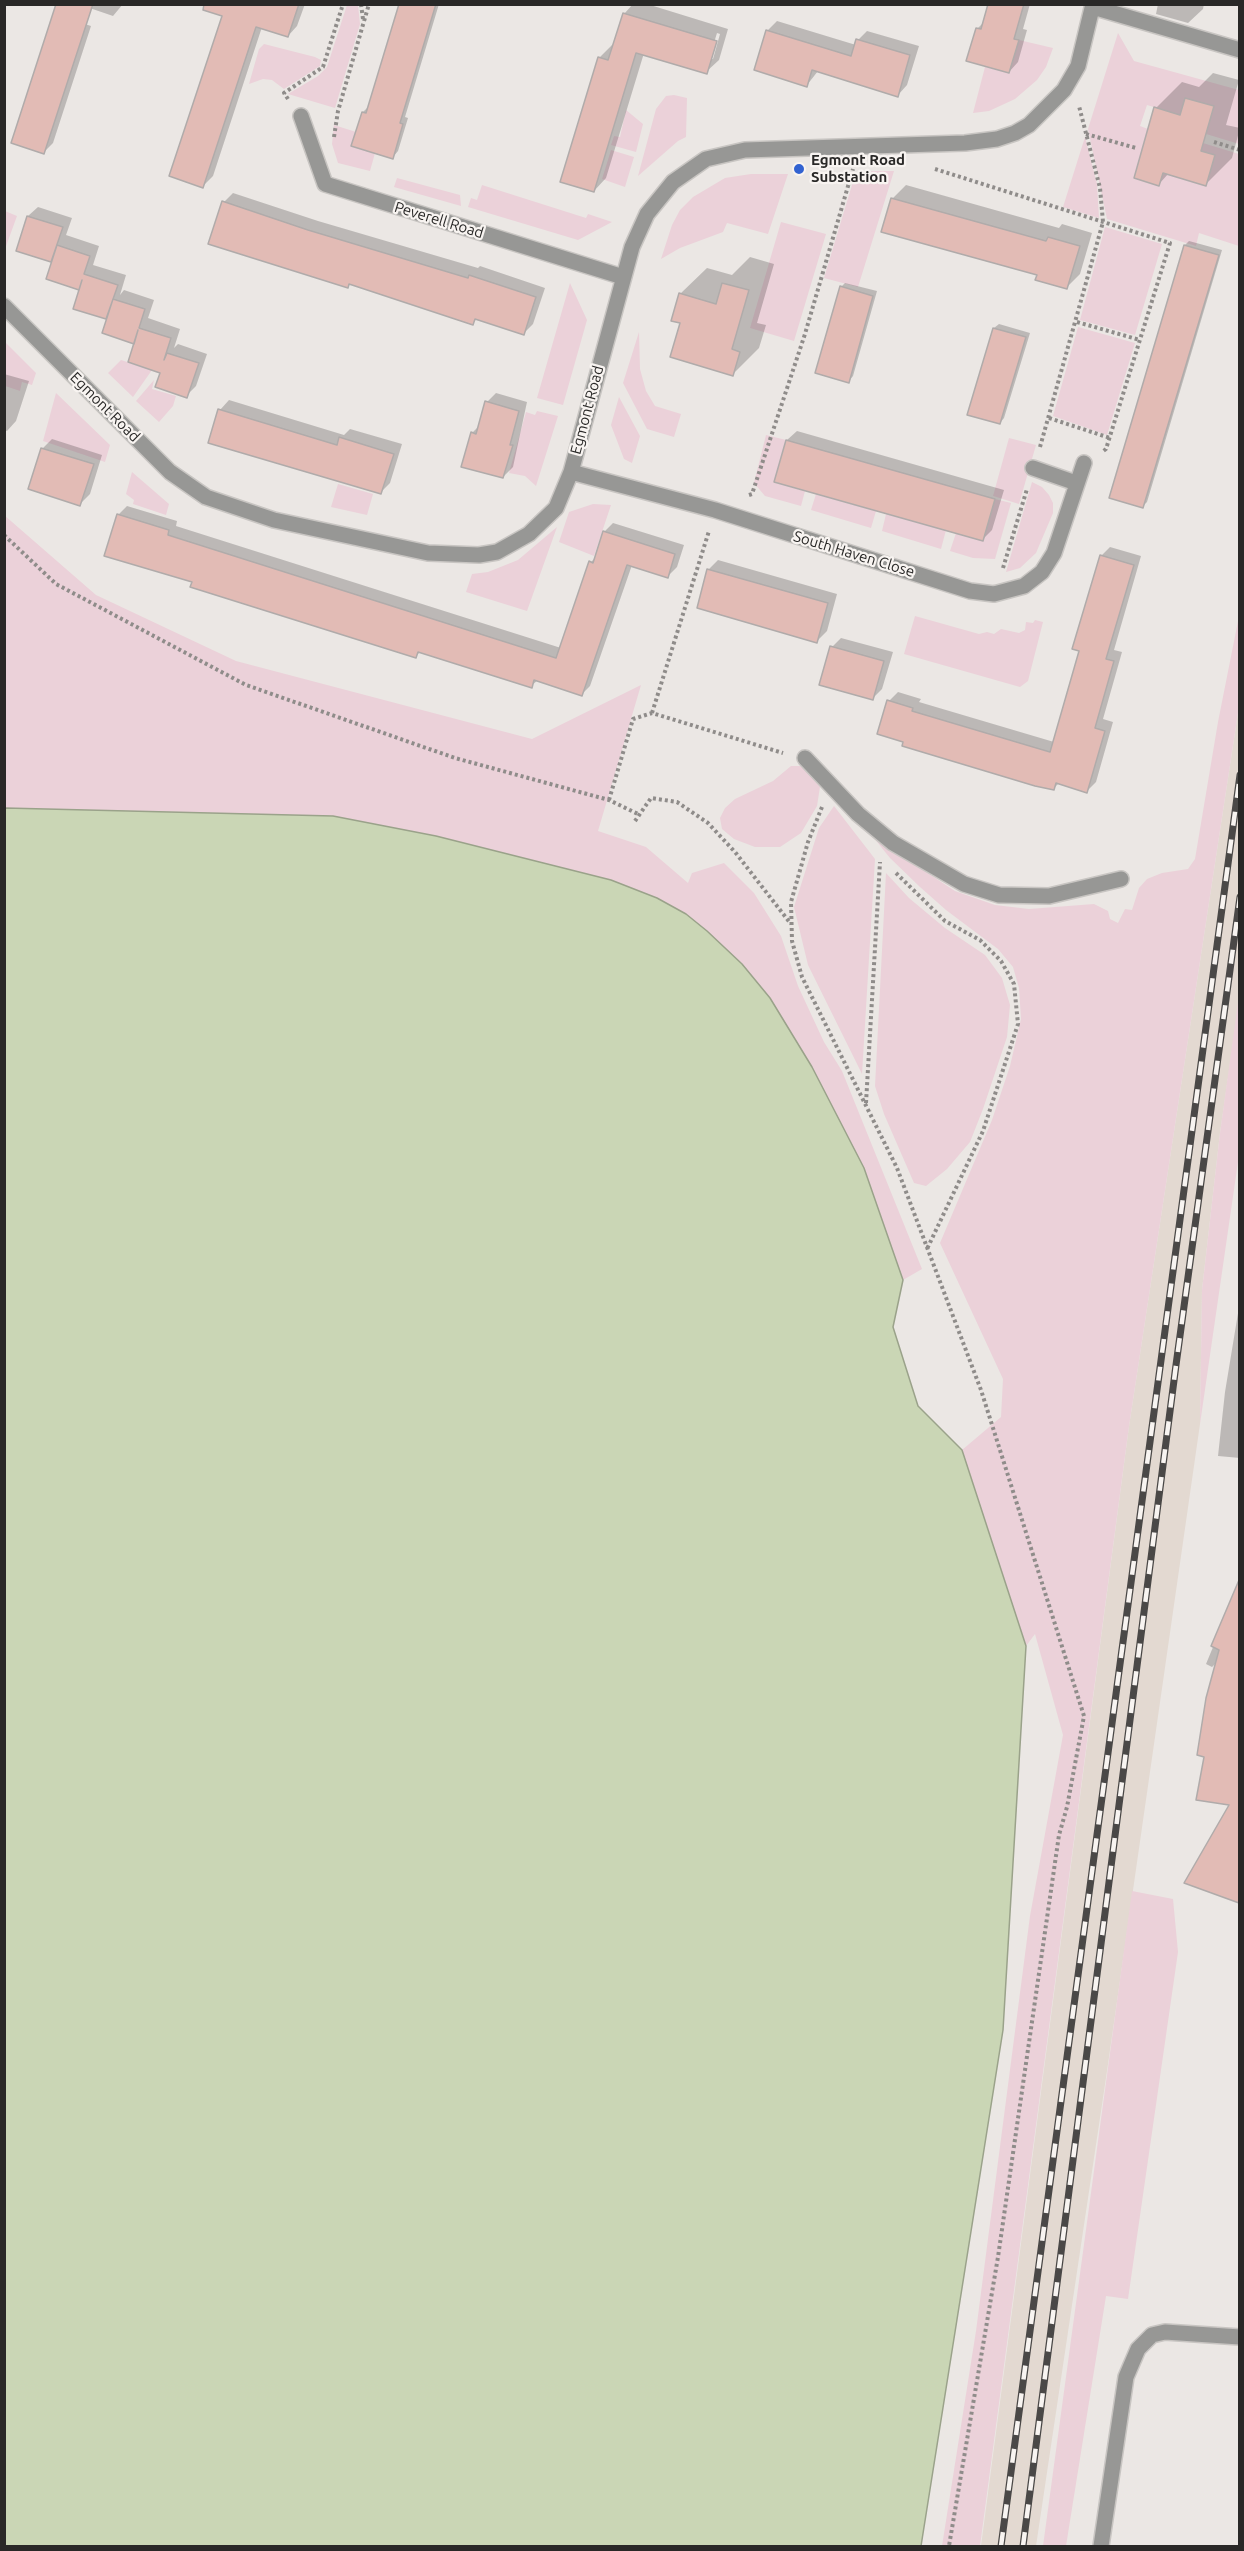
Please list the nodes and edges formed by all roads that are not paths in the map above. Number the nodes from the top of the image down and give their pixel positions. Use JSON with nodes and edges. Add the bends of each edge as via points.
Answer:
{"nodes":[{"id":1,"x":1093,"y":6,"type":"edge"},
{"id":2,"x":1239,"y":50,"type":"edge"},
{"id":3,"x":301,"y":116,"type":"road end"},
{"id":4,"x":623,"y":277,"type":"junction"},
{"id":5,"x":4,"y":306,"type":"edge"},
{"id":6,"x":1084,"y":463,"type":"road end"},
{"id":7,"x":1033,"y":468,"type":"road end"},
{"id":8,"x":571,"y":472,"type":"junction"},
{"id":9,"x":1076,"y":483,"type":"junction"},
{"id":10,"x":805,"y":758,"type":"road end"},
{"id":11,"x":1121,"y":879,"type":"dead end"},
{"id":12,"x":1239,"y":2337,"type":"edge"},
{"id":13,"x":1101,"y":2547,"type":"edge"}],
"edges":[{"from":1,"to":2,"type":"street"},
{"from":1,"to":4,"type":"street","name":"Egmont Road","via":[[1078,66],[1064,90],[1029,125],[997,139],[965,143],[745,150],[706,159],[658,197],[639,228]]},
{"from":3,"to":4,"type":"street","name":"Peverell Road","via":[[326,184]]},
{"from":4,"to":8,"type":"street","name":"Egmont Road"},
{"from":5,"to":8,"type":"street","name":"Egmont Road","via":[[184,483],[206,496],[274,520],[428,553],[479,555],[516,543],[545,521],[556,508]]},
{"from":6,"to":9,"type":"street","name":"South Haven Close"},
{"from":7,"to":9,"type":"street"},
{"from":8,"to":9,"type":"street","name":"South Haven Close","via":[[716,510],[970,591],[994,594],[1024,586],[1042,572],[1058,543]]},
{"from":10,"to":11,"type":"street","via":[[858,814],[893,843],[964,884],[999,895],[1049,896]]},
{"from":12,"to":13,"type":"street","via":[[1165,2332],[1152,2335],[1138,2349],[1126,2377]]}]}
